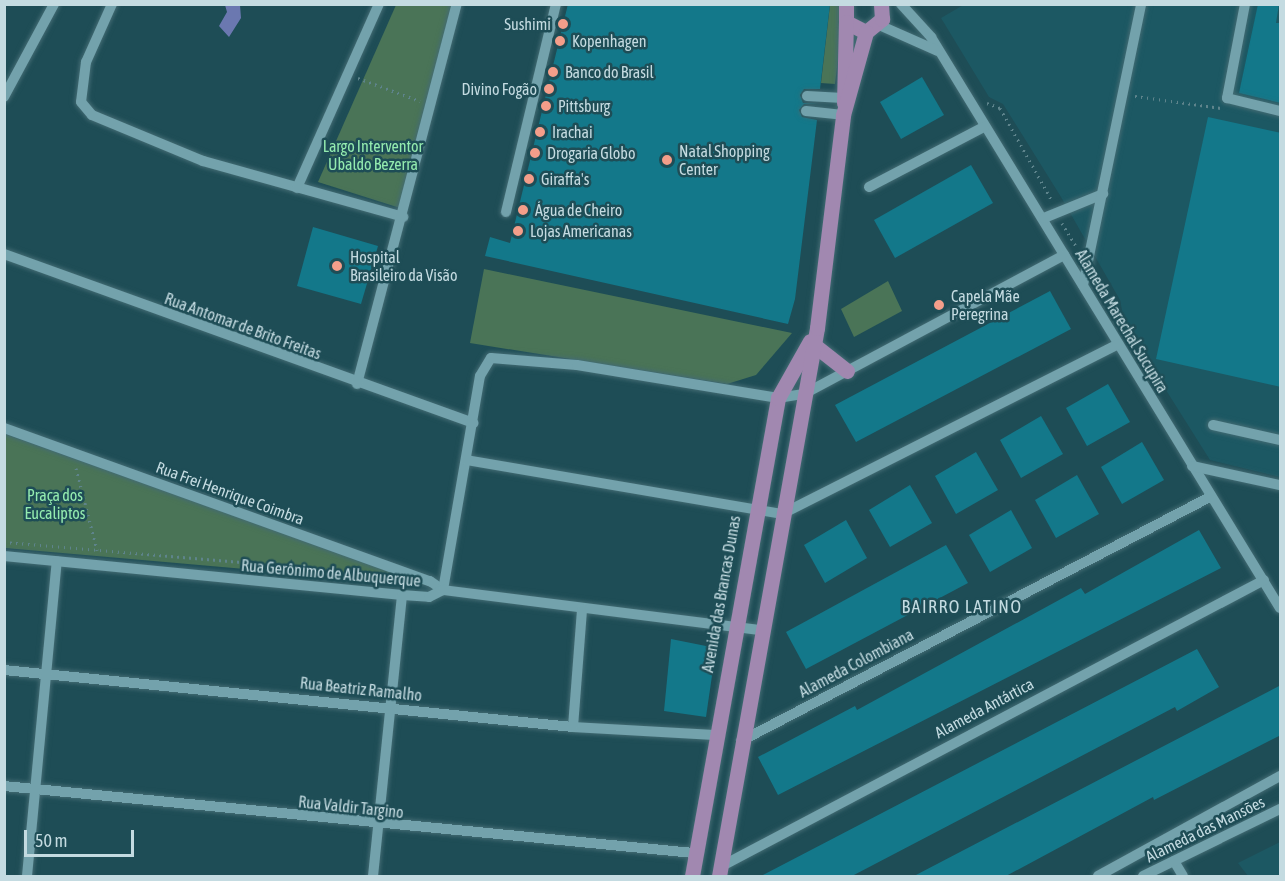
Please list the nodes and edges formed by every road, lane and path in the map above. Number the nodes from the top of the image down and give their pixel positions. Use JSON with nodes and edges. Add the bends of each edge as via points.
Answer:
{"nodes":[{"id":1,"x":54,"y":4,"type":"edge"},
{"id":2,"x":112,"y":4,"type":"edge"},
{"id":3,"x":379,"y":4,"type":"edge"},
{"id":4,"x":457,"y":4,"type":"edge"},
{"id":5,"x":556,"y":4,"type":"edge"},
{"id":6,"x":846,"y":4,"type":"edge"},
{"id":7,"x":881,"y":4,"type":"edge"},
{"id":8,"x":902,"y":4,"type":"edge"},
{"id":9,"x":1141,"y":4,"type":"edge"},
{"id":10,"x":1245,"y":4,"type":"edge"},
{"id":11,"x":846,"y":22,"type":"junction"},
{"id":12,"x":872,"y":29,"type":"junction"},
{"id":13,"x":938,"y":51,"type":"junction"},
{"id":14,"x":348,"y":75,"type":"junction"},
{"id":15,"x":807,"y":96,"type":"dead end"},
{"id":16,"x":4,"y":97,"type":"edge"},
{"id":17,"x":1133,"y":104,"type":"dead end"},
{"id":18,"x":432,"y":105,"type":"junction"},
{"id":19,"x":1229,"y":105,"type":"dead end"},
{"id":20,"x":844,"y":107,"type":"junction"},
{"id":21,"x":806,"y":111,"type":"dead end"},
{"id":22,"x":1281,"y":111,"type":"edge"},
{"id":23,"x":984,"y":127,"type":"junction"},
{"id":24,"x":297,"y":188,"type":"junction"},
{"id":25,"x":869,"y":188,"type":"dead end"},
{"id":26,"x":1103,"y":194,"type":"junction"},
{"id":27,"x":506,"y":212,"type":"dead end"},
{"id":28,"x":403,"y":217,"type":"junction"},
{"id":29,"x":1044,"y":218,"type":"junction"},
{"id":30,"x":1060,"y":220,"type":"dead end"},
{"id":31,"x":1075,"y":245,"type":"dead end"},
{"id":32,"x":4,"y":254,"type":"edge"},
{"id":33,"x":1064,"y":255,"type":"junction"},
{"id":34,"x":1083,"y":285,"type":"junction"},
{"id":35,"x":817,"y":328,"type":"junction"},
{"id":36,"x":1118,"y":344,"type":"junction"},
{"id":37,"x":814,"y":345,"type":"junction"},
{"id":38,"x":847,"y":371,"type":"junction"},
{"id":39,"x":357,"y":384,"type":"junction"},
{"id":40,"x":804,"y":394,"type":"junction"},
{"id":41,"x":778,"y":398,"type":"junction"},
{"id":42,"x":473,"y":423,"type":"junction"},
{"id":43,"x":1213,"y":425,"type":"dead end"},
{"id":44,"x":4,"y":428,"type":"edge"},
{"id":45,"x":1281,"y":440,"type":"edge"},
{"id":46,"x":466,"y":460,"type":"junction"},
{"id":47,"x":66,"y":462,"type":"dead end"},
{"id":48,"x":76,"y":466,"type":"junction"},
{"id":49,"x":1192,"y":466,"type":"junction"},
{"id":50,"x":87,"y":470,"type":"dead end"},
{"id":51,"x":1281,"y":485,"type":"edge"},
{"id":52,"x":1210,"y":497,"type":"junction"},
{"id":53,"x":754,"y":511,"type":"junction"},
{"id":54,"x":782,"y":514,"type":"junction"},
{"id":55,"x":4,"y":542,"type":"edge"},
{"id":56,"x":97,"y":550,"type":"junction"},
{"id":57,"x":4,"y":556,"type":"edge"},
{"id":58,"x":57,"y":561,"type":"junction"},
{"id":59,"x":345,"y":561,"type":"dead end"},
{"id":60,"x":367,"y":569,"type":"dead end"},
{"id":61,"x":378,"y":573,"type":"dead end"},
{"id":62,"x":1264,"y":580,"type":"junction"},
{"id":63,"x":443,"y":590,"type":"junction"},
{"id":64,"x":402,"y":595,"type":"junction"},
{"id":65,"x":1281,"y":608,"type":"edge"},
{"id":66,"x":582,"y":609,"type":"junction"},
{"id":67,"x":734,"y":626,"type":"junction"},
{"id":68,"x":760,"y":630,"type":"junction"},
{"id":69,"x":4,"y":670,"type":"edge"},
{"id":70,"x":50,"y":675,"type":"junction"},
{"id":71,"x":389,"y":706,"type":"junction"},
{"id":72,"x":573,"y":727,"type":"junction"},
{"id":73,"x":714,"y":735,"type":"junction"},
{"id":74,"x":741,"y":741,"type":"junction"},
{"id":75,"x":1281,"y":776,"type":"edge"},
{"id":76,"x":4,"y":786,"type":"edge"},
{"id":77,"x":38,"y":789,"type":"junction"},
{"id":78,"x":1281,"y":808,"type":"edge"},
{"id":79,"x":378,"y":825,"type":"junction"},
{"id":80,"x":694,"y":853,"type":"junction"},
{"id":81,"x":1174,"y":861,"type":"junction"},
{"id":82,"x":720,"y":872,"type":"edge"},
{"id":83,"x":27,"y":876,"type":"edge"},
{"id":84,"x":373,"y":876,"type":"edge"},
{"id":85,"x":692,"y":876,"type":"edge"},
{"id":86,"x":1098,"y":876,"type":"edge"},
{"id":87,"x":1143,"y":876,"type":"edge"},
{"id":88,"x":1183,"y":876,"type":"edge"}],
"edges":[{"from":1,"to":16,"type":"street"},
{"from":2,"to":24,"type":"street","via":[[86,62],[81,102],[92,115],[203,161]]},
{"from":3,"to":14,"type":"street"},
{"from":4,"to":18,"type":"street"},
{"from":5,"to":27,"type":"street"},
{"from":6,"to":11,"type":"main road","name":"Avenida das Brancas Dunas"},
{"from":7,"to":12,"type":"main road","name":"Avenida das Brancas Dunas"},
{"from":8,"to":13,"type":"street","name":"Alameda Marechal Sucupira","via":[[919,20]]},
{"from":9,"to":26,"type":"street"},
{"from":10,"to":22,"type":"street","via":[[1227,98]]},
{"from":11,"to":12,"type":"main road","via":[[857,32]]},
{"from":11,"to":20,"type":"main road","name":"Avenida das Brancas Dunas"},
{"from":12,"to":13,"type":"street"},
{"from":12,"to":20,"type":"main road","name":"Avenida das Brancas Dunas"},
{"from":13,"to":23,"type":"street","name":"Alameda Marechal Sucupira"},
{"from":14,"to":18,"type":"path"},
{"from":14,"to":24,"type":"street"},
{"from":15,"to":20,"type":"street"},
{"from":17,"to":19,"type":"path","via":[[1136,93],[1204,107]]},
{"from":18,"to":28,"type":"street"},
{"from":20,"to":21,"type":"street"},
{"from":20,"to":35,"type":"main road","name":"Avenida das Brancas Dunas"},
{"from":23,"to":25,"type":"street"},
{"from":23,"to":29,"type":"street","name":"Alameda Marechal Sucupira"},
{"from":24,"to":28,"type":"street"},
{"from":26,"to":29,"type":"street"},
{"from":26,"to":34,"type":"street"},
{"from":28,"to":39,"type":"street"},
{"from":29,"to":33,"type":"street","name":"Alameda Marechal Sucupira"},
{"from":30,"to":31,"type":"path"},
{"from":32,"to":39,"type":"street","name":"Rua Antomar de Brito Freitas"},
{"from":33,"to":34,"type":"street","name":"Alameda Marechal Sucupira"},
{"from":33,"to":38,"type":"street"},
{"from":34,"to":36,"type":"street","name":"Alameda Marechal Sucupira"},
{"from":35,"to":37,"type":"main road","name":"Avenida das Brancas Dunas"},
{"from":35,"to":41,"type":"main road","name":"Avenida das Brancas Dunas"},
{"from":36,"to":49,"type":"street","name":"Alameda Marechal Sucupira"},
{"from":36,"to":54,"type":"street"},
{"from":37,"to":38,"type":"main road"},
{"from":37,"to":40,"type":"main road","name":"Avenida das Brancas Dunas"},
{"from":38,"to":40,"type":"street"},
{"from":39,"to":42,"type":"street","name":"Rua Antomar de Brito Freitas"},
{"from":40,"to":41,"type":"street"},
{"from":40,"to":54,"type":"main road","name":"Avenida das Brancas Dunas"},
{"from":41,"to":42,"type":"street","via":[[497,356],[487,361]]},
{"from":41,"to":53,"type":"main road","name":"Avenida das Brancas Dunas"},
{"from":42,"to":46,"type":"street"},
{"from":43,"to":45,"type":"street"},
{"from":44,"to":63,"type":"street","name":"Rua Frei Henrique Coimbra","via":[[430,580]]},
{"from":46,"to":53,"type":"street"},
{"from":46,"to":63,"type":"street"},
{"from":47,"to":48,"type":"path"},
{"from":48,"to":50,"type":"path"},
{"from":48,"to":56,"type":"path"},
{"from":49,"to":51,"type":"street"},
{"from":49,"to":52,"type":"street","name":"Alameda Marechal Sucupira"},
{"from":52,"to":62,"type":"street","name":"Alameda Marechal Sucupira"},
{"from":52,"to":74,"type":"street","name":"Alameda Colombiana"},
{"from":53,"to":54,"type":"street"},
{"from":53,"to":67,"type":"main road","name":"Avenida das Brancas Dunas"},
{"from":54,"to":68,"type":"main road","name":"Avenida das Brancas Dunas"},
{"from":55,"to":56,"type":"path"},
{"from":56,"to":61,"type":"path"},
{"from":57,"to":58,"type":"street","name":"Rua Gerônimo de Albuquerque"},
{"from":58,"to":64,"type":"street","name":"Rua Gerônimo de Albuquerque"},
{"from":58,"to":70,"type":"street"},
{"from":59,"to":60,"type":"path"},
{"from":62,"to":65,"type":"street","name":"Alameda Marechal Sucupira"},
{"from":62,"to":82,"type":"street","name":"Alameda Antártica"},
{"from":63,"to":64,"type":"street","name":"Rua Gerônimo de Albuquerque","via":[[429,597]]},
{"from":63,"to":66,"type":"street","name":"Rua Gerônimo de Albuquerque"},
{"from":64,"to":71,"type":"street"},
{"from":66,"to":67,"type":"street","name":"Rua Gerônimo de Albuquerque"},
{"from":66,"to":72,"type":"street"},
{"from":67,"to":68,"type":"street","name":"Rua Gerônimo de Albuquerque"},
{"from":67,"to":73,"type":"main road","name":"Avenida das Brancas Dunas"},
{"from":68,"to":74,"type":"main road","name":"Avenida das Brancas Dunas"},
{"from":69,"to":70,"type":"street","name":"Rua Beatriz Ramalho"},
{"from":70,"to":71,"type":"street","name":"Rua Beatriz Ramalho"},
{"from":70,"to":77,"type":"street"},
{"from":71,"to":72,"type":"street","name":"Rua Beatriz Ramalho"},
{"from":71,"to":79,"type":"street"},
{"from":72,"to":73,"type":"street","name":"Rua Beatriz Ramalho"},
{"from":73,"to":80,"type":"main road","name":"Avenida das Brancas Dunas"},
{"from":74,"to":82,"type":"main road","name":"Avenida das Brancas Dunas"},
{"from":75,"to":86,"type":"street"},
{"from":76,"to":77,"type":"street","name":"Rua Valdir Targino"},
{"from":77,"to":79,"type":"street","name":"Rua Valdir Targino"},
{"from":77,"to":83,"type":"street"},
{"from":78,"to":81,"type":"street","name":"Alameda das Mansões"},
{"from":79,"to":80,"type":"street","name":"Rua Valdir Targino"},
{"from":79,"to":84,"type":"street"},
{"from":80,"to":85,"type":"main road","name":"Avenida das Brancas Dunas"},
{"from":81,"to":87,"type":"street","name":"Alameda das Mansões"},
{"from":81,"to":88,"type":"street"}]}
